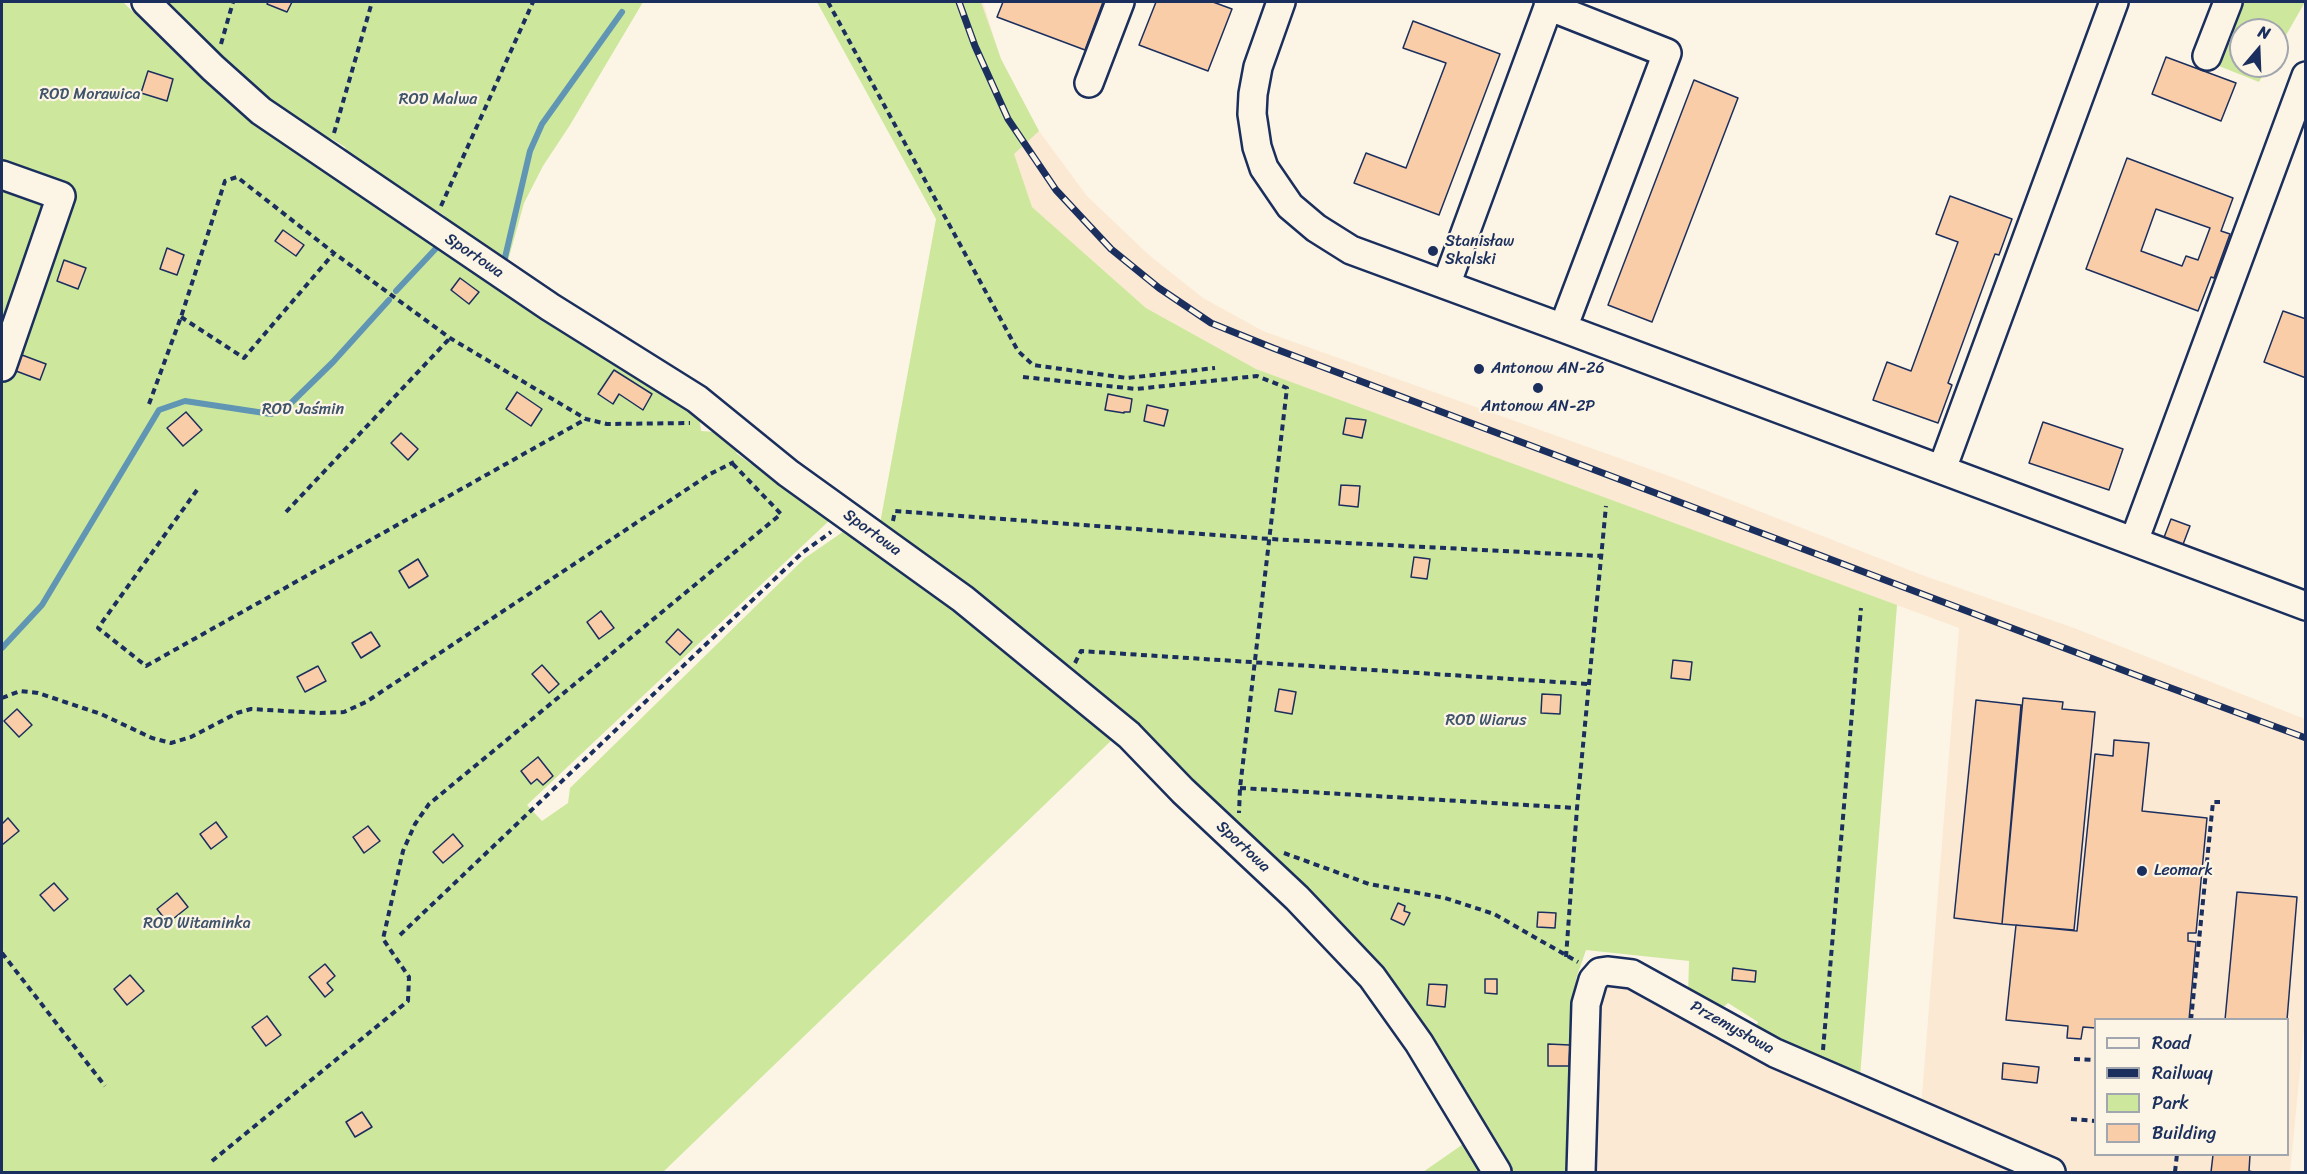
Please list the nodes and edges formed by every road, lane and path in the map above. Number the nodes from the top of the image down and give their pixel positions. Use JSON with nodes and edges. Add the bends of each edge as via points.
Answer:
{"nodes":[{"id":1,"x":146,"y":2,"type":"edge"},
{"id":2,"x":233,"y":2,"type":"edge"},
{"id":3,"x":372,"y":2,"type":"edge"},
{"id":4,"x":532,"y":2,"type":"edge"},
{"id":5,"x":828,"y":2,"type":"edge"},
{"id":6,"x":1120,"y":2,"type":"edge"},
{"id":7,"x":1281,"y":2,"type":"edge"},
{"id":8,"x":2114,"y":2,"type":"edge"},
{"id":9,"x":2228,"y":2,"type":"edge"},
{"id":10,"x":1552,"y":3,"type":"edge"},
{"id":11,"x":220,"y":51,"type":"dead end"},
{"id":12,"x":2207,"y":56,"type":"dead end"},
{"id":13,"x":2306,"y":76,"type":"edge"},
{"id":14,"x":1089,"y":83,"type":"dead end"},
{"id":15,"x":332,"y":138,"type":"dead end"},
{"id":16,"x":2,"y":176,"type":"edge"},
{"id":17,"x":439,"y":212,"type":"dead end"},
{"id":18,"x":333,"y":253,"type":"junction"},
{"id":19,"x":1446,"y":285,"type":"junction"},
{"id":20,"x":181,"y":317,"type":"junction"},
{"id":21,"x":1563,"y":328,"type":"junction"},
{"id":22,"x":450,"y":338,"type":"junction"},
{"id":23,"x":2,"y":367,"type":"edge"},
{"id":24,"x":1215,"y":368,"type":"dead end"},
{"id":25,"x":1023,"y":377,"type":"dead end"},
{"id":26,"x":149,"y":404,"type":"dead end"},
{"id":27,"x":586,"y":419,"type":"junction"},
{"id":28,"x":700,"y":423,"type":"dead end"},
{"id":29,"x":742,"y":458,"type":"dead end"},
{"id":30,"x":732,"y":463,"type":"junction"},
{"id":31,"x":1942,"y":469,"type":"junction"},
{"id":32,"x":197,"y":490,"type":"dead end"},
{"id":33,"x":1606,"y":506,"type":"dead end"},
{"id":34,"x":286,"y":512,"type":"dead end"},
{"id":35,"x":851,"y":518,"type":"junction"},
{"id":36,"x":891,"y":528,"type":"dead end"},
{"id":37,"x":1270,"y":539,"type":"junction"},
{"id":38,"x":2134,"y":541,"type":"junction"},
{"id":39,"x":1600,"y":556,"type":"junction"},
{"id":40,"x":2306,"y":606,"type":"edge"},
{"id":41,"x":1861,"y":608,"type":"dead end"},
{"id":42,"x":1255,"y":661,"type":"junction"},
{"id":43,"x":1072,"y":670,"type":"dead end"},
{"id":44,"x":1588,"y":684,"type":"junction"},
{"id":45,"x":2,"y":698,"type":"edge"},
{"id":46,"x":1240,"y":788,"type":"junction"},
{"id":47,"x":2220,"y":802,"type":"dead end"},
{"id":48,"x":1577,"y":808,"type":"junction"},
{"id":49,"x":1238,"y":822,"type":"dead end"},
{"id":50,"x":1273,"y":850,"type":"dead end"},
{"id":51,"x":400,"y":935,"type":"dead end"},
{"id":52,"x":2,"y":953,"type":"edge"},
{"id":53,"x":1566,"y":957,"type":"junction"},
{"id":54,"x":1581,"y":963,"type":"dead end"},
{"id":55,"x":2192,"y":1018,"type":"edge"},
{"id":56,"x":2074,"y":1059,"type":"dead end"},
{"id":57,"x":2094,"y":1060,"type":"edge"},
{"id":58,"x":1822,"y":1061,"type":"dead end"},
{"id":59,"x":105,"y":1086,"type":"dead end"},
{"id":60,"x":2071,"y":1119,"type":"dead end"},
{"id":61,"x":2094,"y":1122,"type":"edge"},
{"id":62,"x":2177,"y":1156,"type":"edge"},
{"id":63,"x":212,"y":1161,"type":"dead end"},
{"id":64,"x":1497,"y":1173,"type":"edge"},
{"id":65,"x":1581,"y":1173,"type":"edge"},
{"id":66,"x":2051,"y":1173,"type":"edge"},
{"id":67,"x":2175,"y":1173,"type":"edge"}],
"edges":[{"from":1,"to":35,"type":"street","name":"Sportowa","via":[[261,111],[550,307],[697,399]]},
{"from":2,"to":11,"type":"path"},
{"from":3,"to":15,"type":"path"},
{"from":4,"to":17,"type":"path"},
{"from":5,"to":24,"type":"path","via":[[1018,351],[1033,365],[1127,378]]},
{"from":6,"to":14,"type":"street"},
{"from":7,"to":19,"type":"street","via":[[1258,67],[1253,94],[1252,114],[1264,168],[1290,206],[1316,228],[1351,250]]},
{"from":8,"to":31,"type":"street"},
{"from":9,"to":12,"type":"street"},
{"from":10,"to":19,"type":"street"},
{"from":10,"to":21,"type":"street","via":[[1667,53]]},
{"from":13,"to":38,"type":"street"},
{"from":16,"to":23,"type":"street","via":[[61,196]]},
{"from":18,"to":20,"type":"path","via":[[244,358]]},
{"from":18,"to":20,"type":"path","via":[[237,177],[225,181]]},
{"from":18,"to":22,"type":"path"},
{"from":19,"to":21,"type":"street"},
{"from":20,"to":26,"type":"path"},
{"from":21,"to":31,"type":"street"},
{"from":22,"to":27,"type":"path"},
{"from":22,"to":34,"type":"path"},
{"from":25,"to":37,"type":"path","via":[[1136,389],[1257,376],[1287,388]]},
{"from":27,"to":28,"type":"path","via":[[607,424]]},
{"from":27,"to":32,"type":"path","via":[[146,666],[98,628]]},
{"from":29,"to":30,"type":"path"},
{"from":30,"to":45,"type":"path","via":[[345,712],[251,709],[171,743],[38,693],[20,691]]},
{"from":30,"to":63,"type":"path","via":[[781,514],[429,804],[403,851],[383,939],[409,977],[408,1000]]},
{"from":31,"to":38,"type":"street"},
{"from":33,"to":39,"type":"path"},
{"from":35,"to":51,"type":"path","via":[[802,553]]},
{"from":35,"to":64,"type":"street","name":"Sportowa","via":[[963,598],[1129,735],[1297,898],[1372,977],[1419,1043]]},
{"from":36,"to":37,"type":"path","via":[[895,511]]},
{"from":37,"to":39,"type":"path"},
{"from":37,"to":42,"type":"path"},
{"from":38,"to":40,"type":"street"},
{"from":39,"to":44,"type":"path"},
{"from":41,"to":58,"type":"path"},
{"from":42,"to":43,"type":"path","via":[[1081,651]]},
{"from":42,"to":44,"type":"path"},
{"from":42,"to":46,"type":"path"},
{"from":44,"to":48,"type":"path"},
{"from":46,"to":48,"type":"path"},
{"from":46,"to":49,"type":"path"},
{"from":47,"to":55,"type":"path","via":[[2213,802]]},
{"from":48,"to":53,"type":"path"},
{"from":50,"to":53,"type":"path","via":[[1369,884],[1445,898],[1494,914]]},
{"from":52,"to":59,"type":"path"},
{"from":53,"to":54,"type":"path"},
{"from":56,"to":57,"type":"path"},
{"from":60,"to":61,"type":"path"},
{"from":62,"to":67,"type":"path"},
{"from":65,"to":66,"type":"street","name":"Przemysłowa","via":[[1586,1004],[1593,980],[1607,970],[1638,976],[1775,1053]]}]}
